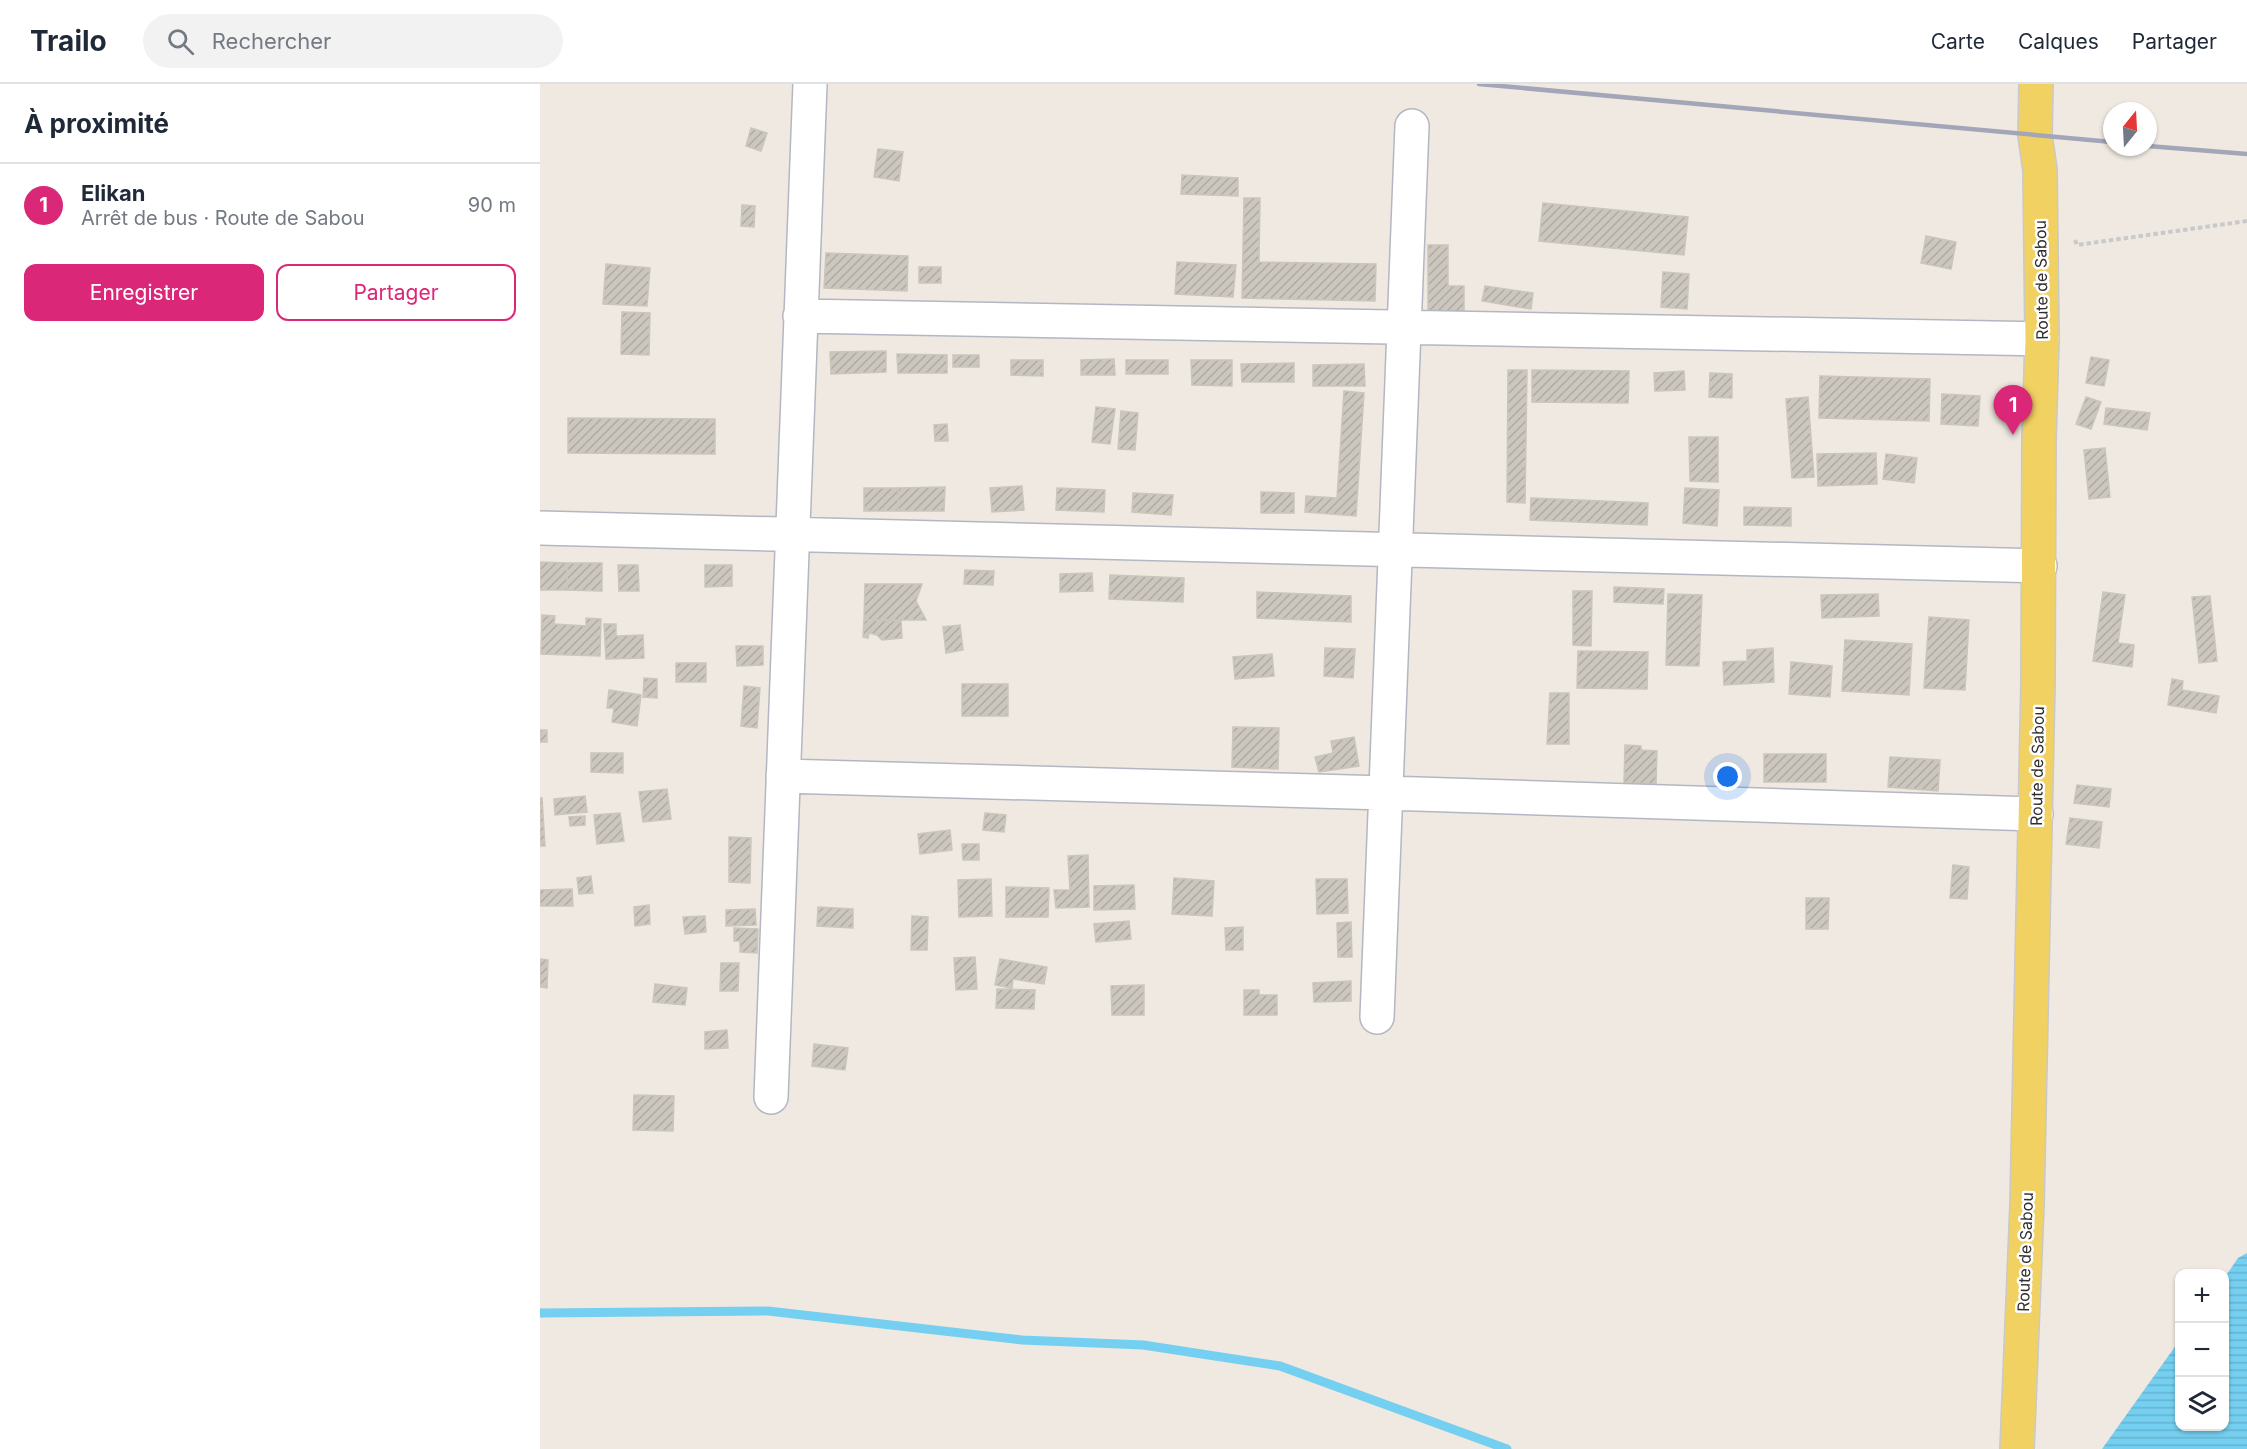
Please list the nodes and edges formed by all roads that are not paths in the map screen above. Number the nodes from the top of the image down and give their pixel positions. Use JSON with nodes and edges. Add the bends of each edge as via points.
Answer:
{"nodes":[{"id":1,"x":810,"y":84,"type":"edge"},
{"id":2,"x":2036,"y":84,"type":"edge"},
{"id":3,"x":1412,"y":126,"type":"dead end"},
{"id":4,"x":801,"y":316,"type":"junction"},
{"id":5,"x":1404,"y":326,"type":"junction"},
{"id":6,"x":2042,"y":339,"type":"junction"},
{"id":7,"x":540,"y":528,"type":"edge"},
{"id":8,"x":792,"y":534,"type":"junction"},
{"id":9,"x":1396,"y":549,"type":"junction"},
{"id":10,"x":2040,"y":566,"type":"junction"},
{"id":11,"x":783,"y":776,"type":"junction"},
{"id":12,"x":1386,"y":793,"type":"junction"},
{"id":13,"x":2036,"y":814,"type":"junction"},
{"id":14,"x":1377,"y":1017,"type":"dead end"},
{"id":15,"x":771,"y":1097,"type":"dead end"},
{"id":16,"x":2017,"y":1449,"type":"edge"}],
"edges":[{"from":1,"to":4,"type":"street"},
{"from":2,"to":6,"type":"main road","name":"Route de Sabou"},
{"from":3,"to":5,"type":"street"},
{"from":4,"to":5,"type":"street"},
{"from":4,"to":8,"type":"street"},
{"from":5,"to":6,"type":"street"},
{"from":5,"to":9,"type":"street"},
{"from":6,"to":10,"type":"main road","name":"Route de Sabou"},
{"from":7,"to":8,"type":"street"},
{"from":8,"to":9,"type":"street"},
{"from":8,"to":11,"type":"street"},
{"from":9,"to":10,"type":"street"},
{"from":9,"to":12,"type":"street"},
{"from":10,"to":13,"type":"main road","name":"Route de Sabou"},
{"from":11,"to":12,"type":"street"},
{"from":11,"to":15,"type":"street"},
{"from":12,"to":13,"type":"street"},
{"from":12,"to":14,"type":"street"},
{"from":13,"to":16,"type":"main road","name":"Route de Sabou"}]}
